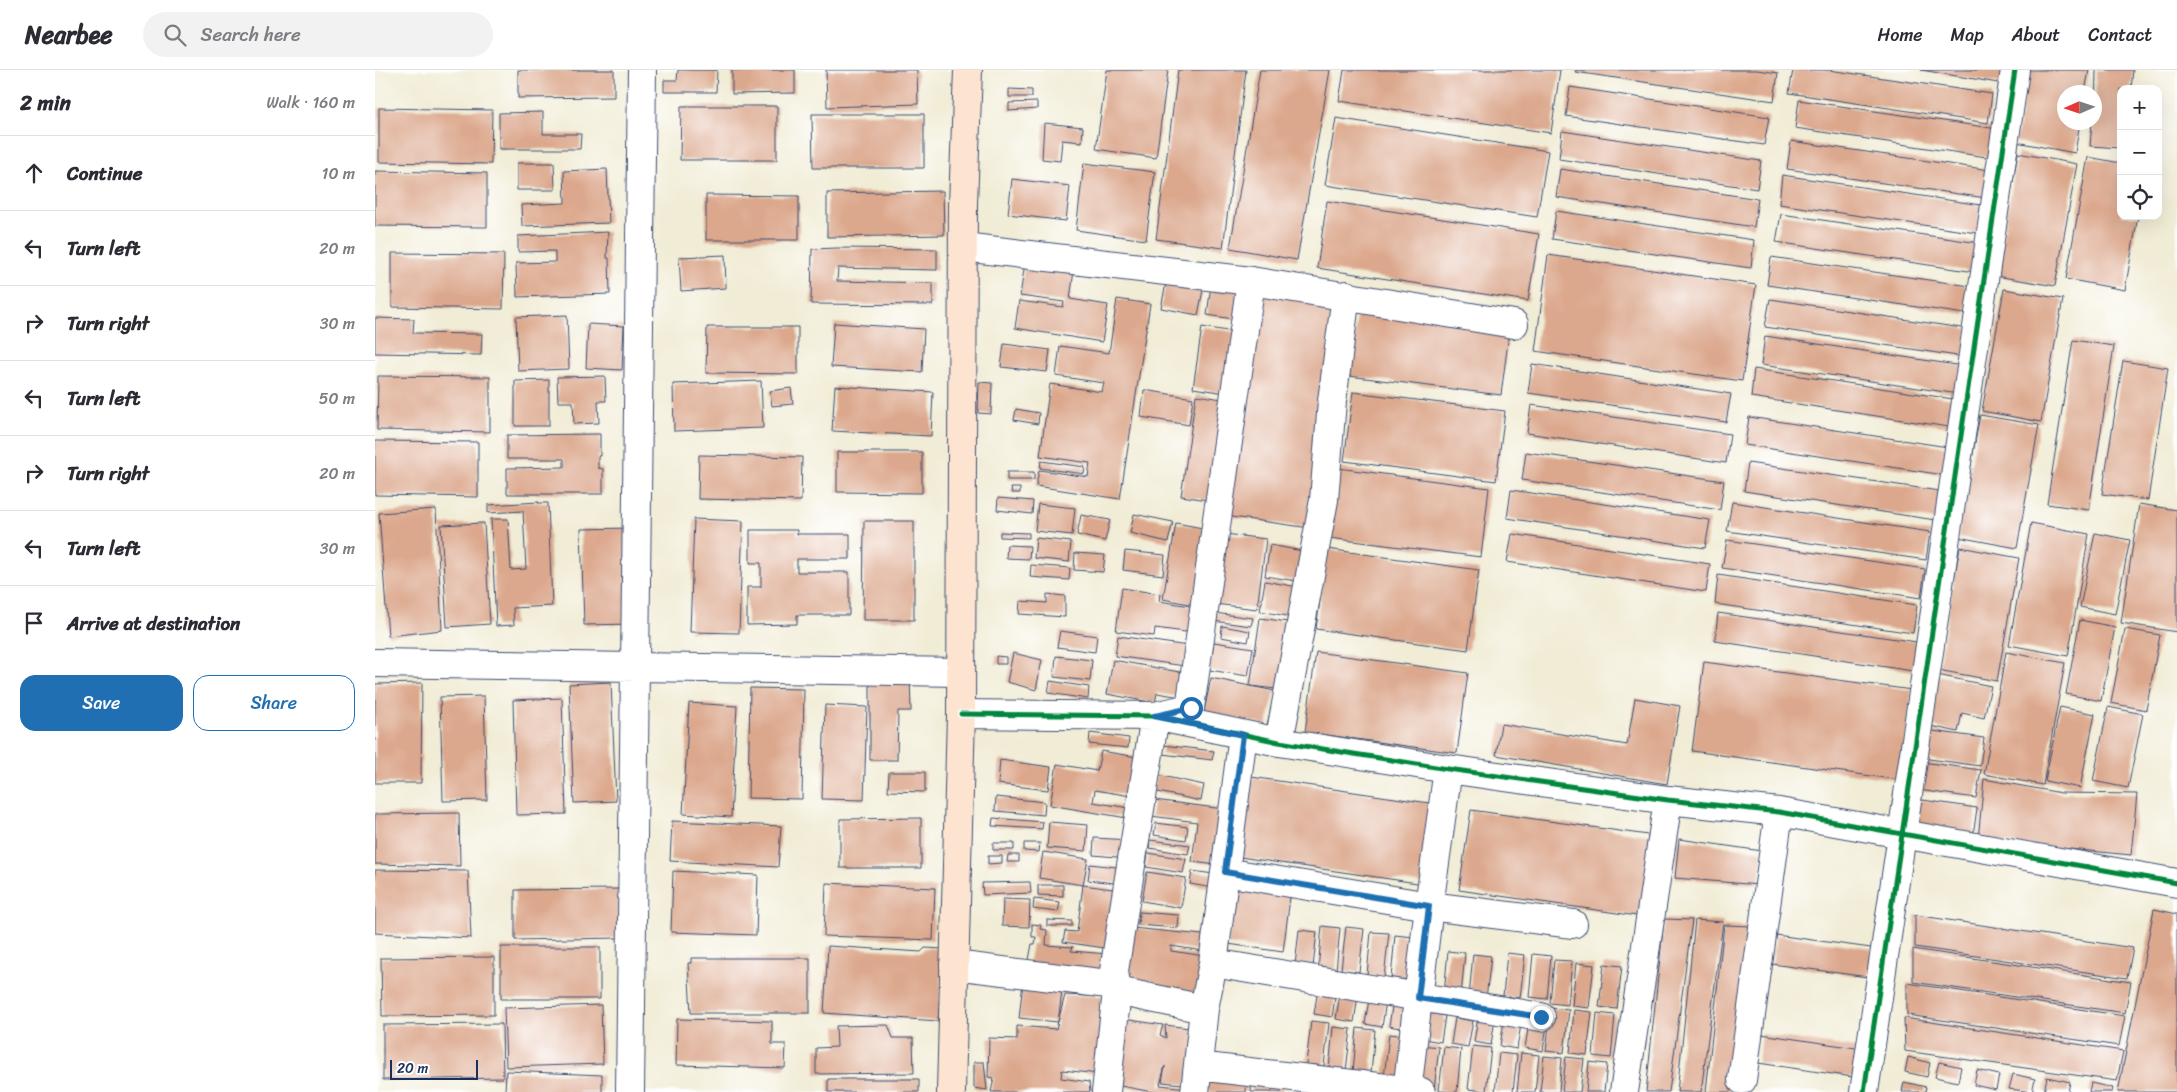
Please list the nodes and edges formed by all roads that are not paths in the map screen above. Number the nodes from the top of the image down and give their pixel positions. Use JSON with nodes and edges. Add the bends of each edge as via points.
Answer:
{"nodes":[{"id":1,"x":642,"y":70,"type":"edge"},
{"id":2,"x":968,"y":70,"type":"edge"},
{"id":3,"x":2015,"y":70,"type":"edge"},
{"id":4,"x":963,"y":247,"type":"junction"},
{"id":5,"x":1251,"y":281,"type":"junction"},
{"id":6,"x":1346,"y":295,"type":"junction"},
{"id":7,"x":1514,"y":324,"type":"dead end"},
{"id":8,"x":375,"y":663,"type":"edge"},
{"id":9,"x":635,"y":666,"type":"junction"},
{"id":10,"x":960,"y":672,"type":"junction"},
{"id":11,"x":961,"y":714,"type":"junction"},
{"id":12,"x":1155,"y":716,"type":"junction"},
{"id":13,"x":1243,"y":735,"type":"junction"},
{"id":14,"x":1279,"y":742,"type":"junction"},
{"id":15,"x":1448,"y":769,"type":"junction"},
{"id":16,"x":1669,"y":800,"type":"junction"},
{"id":17,"x":1779,"y":812,"type":"junction"},
{"id":18,"x":1903,"y":834,"type":"junction"},
{"id":19,"x":1225,"y":872,"type":"junction"},
{"id":20,"x":2177,"y":883,"type":"edge"},
{"id":21,"x":1429,"y":906,"type":"junction"},
{"id":22,"x":1573,"y":924,"type":"dead end"},
{"id":23,"x":1213,"y":963,"type":"junction"},
{"id":24,"x":954,"y":965,"type":"junction"},
{"id":25,"x":1116,"y":988,"type":"junction"},
{"id":26,"x":1418,"y":998,"type":"junction"},
{"id":27,"x":1204,"y":1009,"type":"junction"},
{"id":28,"x":1541,"y":1017,"type":"dead end"},
{"id":29,"x":1197,"y":1079,"type":"edge"},
{"id":30,"x":1742,"y":1080,"type":"dead end"},
{"id":31,"x":1412,"y":1091,"type":"edge"},
{"id":32,"x":630,"y":1092,"type":"edge"},
{"id":33,"x":951,"y":1092,"type":"edge"},
{"id":34,"x":1106,"y":1092,"type":"edge"},
{"id":35,"x":1624,"y":1092,"type":"edge"},
{"id":36,"x":1864,"y":1092,"type":"edge"}],
"edges":[{"from":1,"to":9,"type":"street"},
{"from":2,"to":4,"type":"street"},
{"from":3,"to":18,"type":"street"},
{"from":4,"to":5,"type":"street"},
{"from":4,"to":10,"type":"street"},
{"from":5,"to":6,"type":"street"},
{"from":5,"to":12,"type":"street","via":[[1191,708]]},
{"from":6,"to":7,"type":"street"},
{"from":6,"to":14,"type":"street","via":[[1332,401],[1325,500]]},
{"from":8,"to":9,"type":"street"},
{"from":9,"to":10,"type":"street"},
{"from":9,"to":32,"type":"street"},
{"from":10,"to":11,"type":"street"},
{"from":11,"to":12,"type":"street"},
{"from":11,"to":24,"type":"street"},
{"from":12,"to":13,"type":"street"},
{"from":12,"to":25,"type":"street","via":[[1114,971]]},
{"from":13,"to":14,"type":"street"},
{"from":13,"to":19,"type":"street"},
{"from":14,"to":15,"type":"street"},
{"from":15,"to":16,"type":"street"},
{"from":15,"to":21,"type":"street"},
{"from":16,"to":17,"type":"street"},
{"from":16,"to":35,"type":"street"},
{"from":17,"to":18,"type":"street"},
{"from":17,"to":30,"type":"street"},
{"from":18,"to":20,"type":"street"},
{"from":18,"to":36,"type":"street"},
{"from":19,"to":21,"type":"street"},
{"from":19,"to":23,"type":"street"},
{"from":21,"to":22,"type":"street"},
{"from":21,"to":26,"type":"street"},
{"from":23,"to":26,"type":"street"},
{"from":23,"to":27,"type":"street"},
{"from":24,"to":25,"type":"street"},
{"from":24,"to":33,"type":"street"},
{"from":25,"to":27,"type":"street"},
{"from":25,"to":34,"type":"street"},
{"from":26,"to":28,"type":"street"},
{"from":26,"to":31,"type":"street"},
{"from":27,"to":29,"type":"street"},
{"from":29,"to":31,"type":"street"}]}
